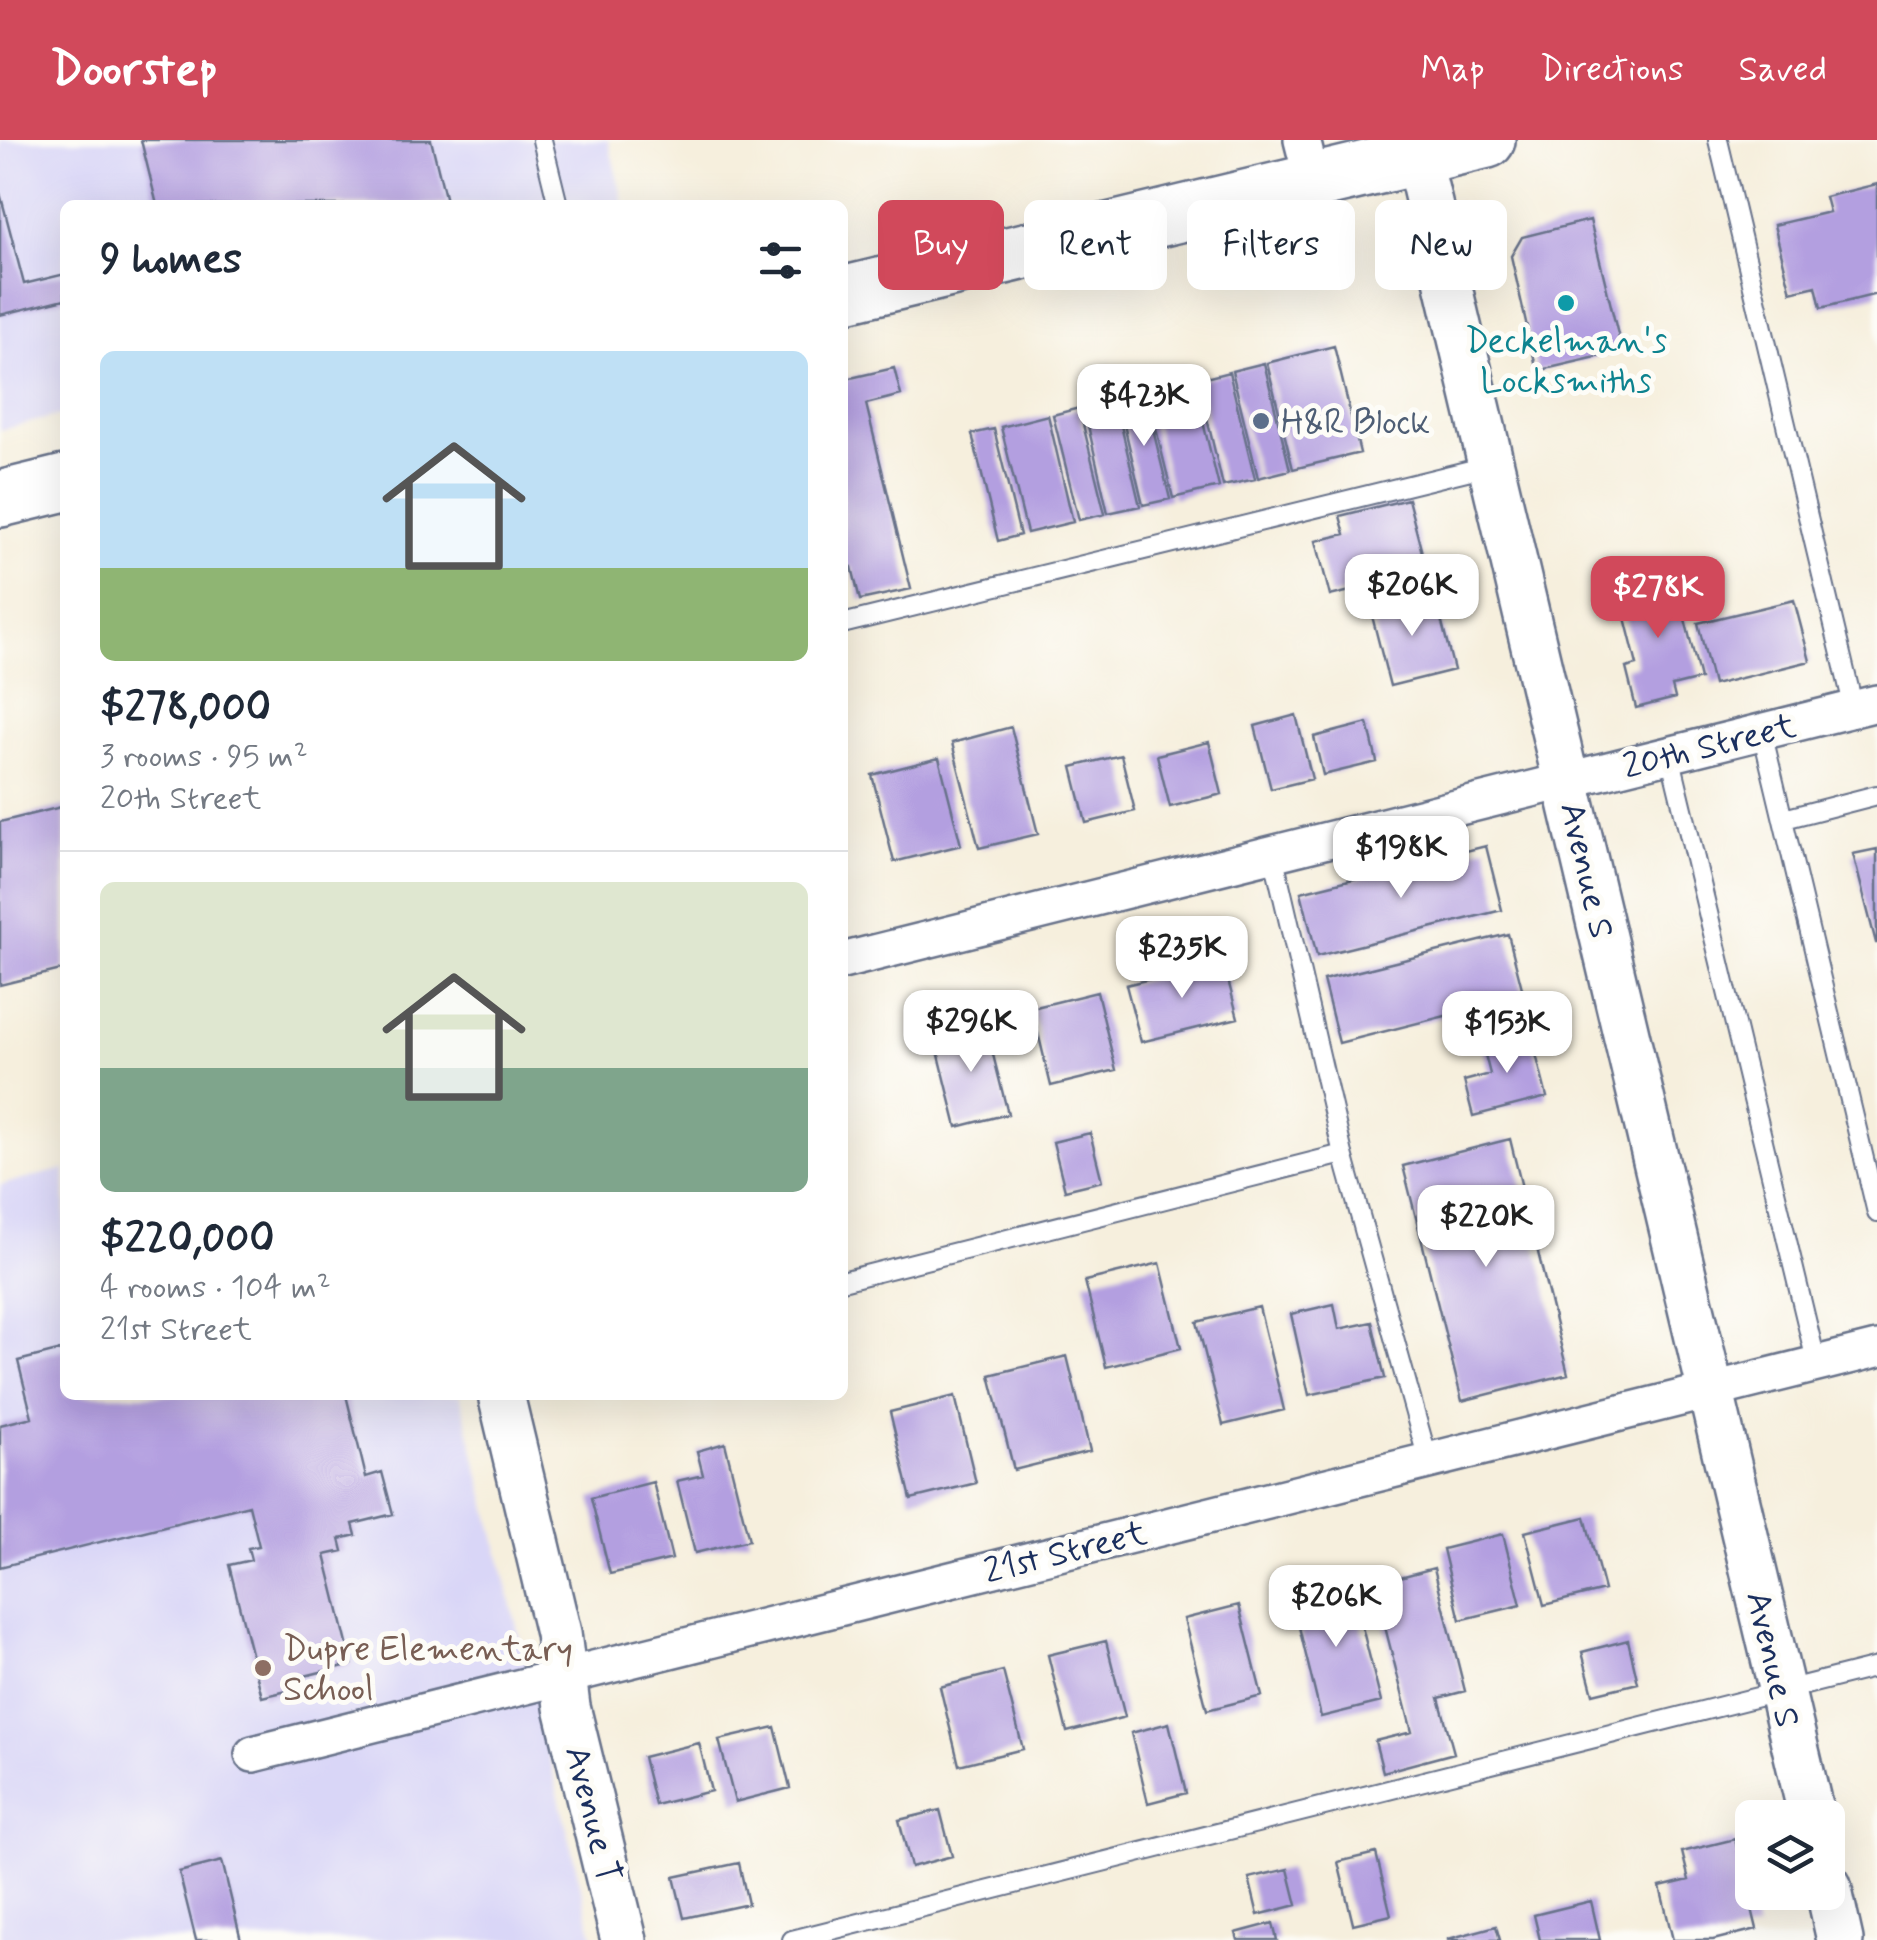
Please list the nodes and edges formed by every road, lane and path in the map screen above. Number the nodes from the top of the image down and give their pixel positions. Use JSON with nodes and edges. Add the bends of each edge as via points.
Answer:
{"nodes":[{"id":1,"x":542,"y":140,"type":"edge"},
{"id":2,"x":1486,"y":140,"type":"edge"},
{"id":3,"x":1718,"y":140,"type":"edge"},
{"id":4,"x":1418,"y":157,"type":"junction"},
{"id":5,"x":1308,"y":162,"type":"edge"},
{"id":6,"x":557,"y":200,"type":"edge"},
{"id":7,"x":848,"y":293,"type":"edge"},
{"id":8,"x":1492,"y":464,"type":"junction"},
{"id":9,"x":60,"y":484,"type":"edge"},
{"id":10,"x":0,"y":499,"type":"edge"},
{"id":11,"x":848,"y":623,"type":"edge"},
{"id":12,"x":1865,"y":706,"type":"edge"},
{"id":13,"x":1762,"y":732,"type":"junction"},
{"id":14,"x":1670,"y":755,"type":"junction"},
{"id":15,"x":1567,"y":780,"type":"junction"},
{"id":16,"x":1877,"y":795,"type":"edge"},
{"id":17,"x":1784,"y":819,"type":"junction"},
{"id":18,"x":1272,"y":854,"type":"junction"},
{"id":19,"x":848,"y":960,"type":"edge"},
{"id":20,"x":1343,"y":1154,"type":"junction"},
{"id":21,"x":1877,"y":1212,"type":"edge"},
{"id":22,"x":848,"y":1279,"type":"edge"},
{"id":23,"x":1877,"y":1349,"type":"edge"},
{"id":24,"x":1817,"y":1364,"type":"junction"},
{"id":25,"x":1712,"y":1390,"type":"junction"},
{"id":26,"x":503,"y":1400,"type":"edge"},
{"id":27,"x":1428,"y":1460,"type":"junction"},
{"id":28,"x":1877,"y":1667,"type":"edge"},
{"id":29,"x":563,"y":1676,"type":"junction"},
{"id":30,"x":1782,"y":1690,"type":"junction"},
{"id":31,"x":253,"y":1754,"type":"dead end"},
{"id":32,"x":1808,"y":1800,"type":"edge"},
{"id":33,"x":1833,"y":1910,"type":"edge"},
{"id":34,"x":624,"y":1940,"type":"edge"},
{"id":35,"x":792,"y":1940,"type":"edge"},
{"id":36,"x":1840,"y":1940,"type":"edge"}],
"edges":[{"from":1,"to":6,"type":"lane"},
{"from":2,"to":4,"type":"main road"},
{"from":3,"to":12,"type":"lane"},
{"from":4,"to":5,"type":"main road"},
{"from":4,"to":8,"type":"street","name":"Avenue S"},
{"from":5,"to":7,"type":"main road"},
{"from":8,"to":11,"type":"lane"},
{"from":8,"to":15,"type":"street","name":"Avenue S"},
{"from":9,"to":10,"type":"main road"},
{"from":12,"to":13,"type":"street","name":"20th Street"},
{"from":13,"to":14,"type":"street","name":"20th Street"},
{"from":13,"to":17,"type":"lane"},
{"from":14,"to":15,"type":"street","name":"20th Street"},
{"from":14,"to":24,"type":"lane"},
{"from":15,"to":18,"type":"street","name":"20th Street"},
{"from":15,"to":25,"type":"street","name":"Avenue S"},
{"from":16,"to":17,"type":"lane"},
{"from":17,"to":21,"type":"lane"},
{"from":18,"to":19,"type":"street","name":"20th Street"},
{"from":18,"to":20,"type":"lane"},
{"from":20,"to":22,"type":"lane"},
{"from":20,"to":27,"type":"lane"},
{"from":23,"to":24,"type":"street","name":"21st Street"},
{"from":24,"to":25,"type":"street","name":"21st Street"},
{"from":25,"to":27,"type":"street","name":"21st Street"},
{"from":25,"to":30,"type":"street","name":"Avenue S"},
{"from":26,"to":29,"type":"street","name":"Avenue T"},
{"from":27,"to":29,"type":"street","name":"21st Street"},
{"from":28,"to":30,"type":"lane"},
{"from":29,"to":31,"type":"street","name":"21st Street"},
{"from":29,"to":34,"type":"street","name":"Avenue T"},
{"from":30,"to":32,"type":"street","name":"Avenue S"},
{"from":30,"to":35,"type":"lane"},
{"from":33,"to":36,"type":"street"}]}
